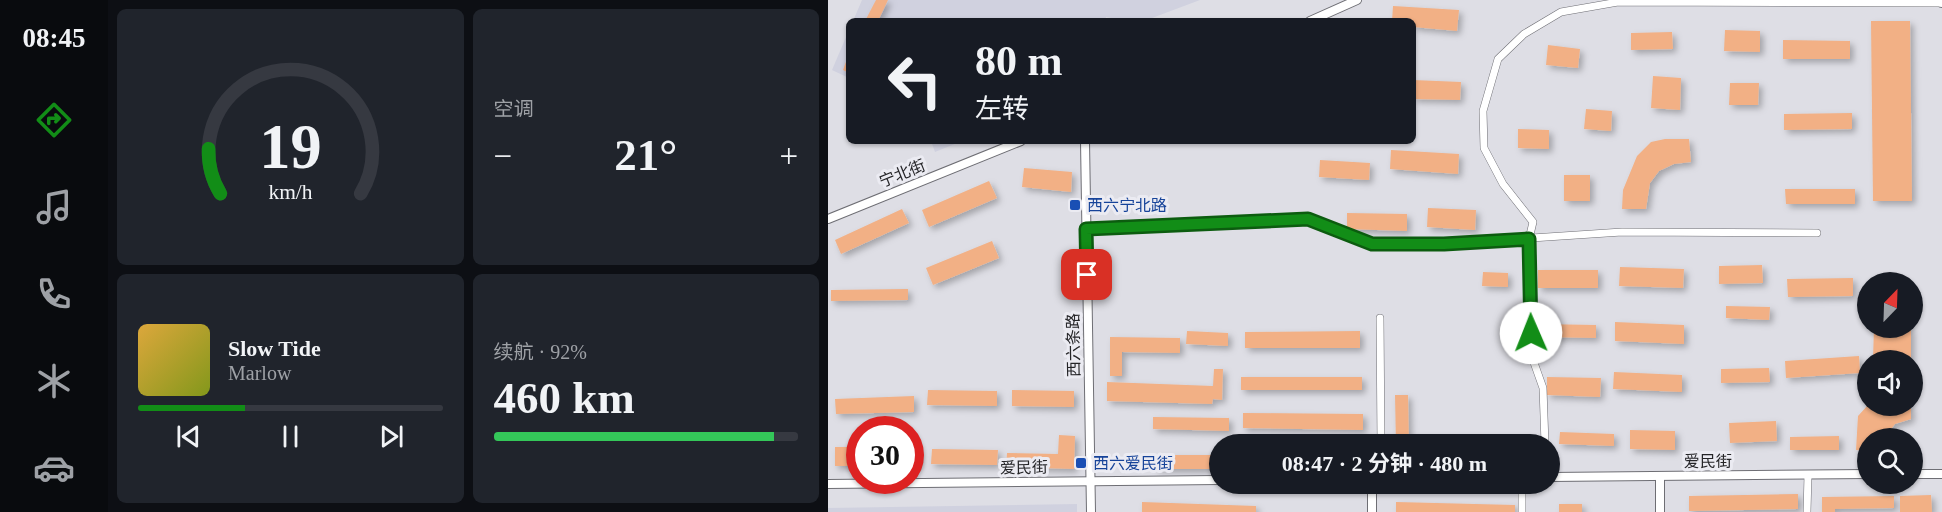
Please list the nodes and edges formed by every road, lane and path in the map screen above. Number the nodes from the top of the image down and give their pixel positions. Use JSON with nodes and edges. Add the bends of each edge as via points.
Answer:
{"nodes":[{"id":1,"x":1357,"y":0,"type":"edge"},
{"id":2,"x":1942,"y":1,"type":"edge"},
{"id":3,"x":1317,"y":18,"type":"edge"},
{"id":4,"x":1014,"y":144,"type":"edge"},
{"id":5,"x":1084,"y":144,"type":"edge"},
{"id":6,"x":828,"y":219,"type":"edge"},
{"id":7,"x":1086,"y":229,"type":"junction"},
{"id":8,"x":1817,"y":232,"type":"dead end"},
{"id":9,"x":1529,"y":239,"type":"junction"},
{"id":10,"x":1380,"y":318,"type":"dead end"},
{"id":11,"x":1381,"y":434,"type":"edge"},
{"id":12,"x":1545,"y":434,"type":"edge"},
{"id":13,"x":1857,"y":474,"type":"edge"},
{"id":14,"x":1923,"y":474,"type":"edge"},
{"id":15,"x":1942,"y":474,"type":"edge"},
{"id":16,"x":1808,"y":475,"type":"junction"},
{"id":17,"x":1660,"y":476,"type":"junction"},
{"id":18,"x":1560,"y":477,"type":"edge"},
{"id":19,"x":1209,"y":480,"type":"edge"},
{"id":20,"x":1091,"y":481,"type":"junction"},
{"id":21,"x":828,"y":484,"type":"edge"},
{"id":22,"x":1372,"y":494,"type":"edge"},
{"id":23,"x":1522,"y":494,"type":"edge"},
{"id":24,"x":1091,"y":512,"type":"edge"},
{"id":25,"x":1372,"y":512,"type":"edge"},
{"id":26,"x":1522,"y":512,"type":"edge"},
{"id":27,"x":1660,"y":512,"type":"edge"},
{"id":28,"x":1807,"y":512,"type":"edge"}],
"edges":[{"from":1,"to":3,"type":"street"},
{"from":2,"to":9,"type":"street","via":[[1618,2],[1562,12],[1524,34],[1497,59],[1483,111],[1484,148],[1503,184],[1533,222]]},
{"from":4,"to":6,"type":"street","name":"宁北街"},
{"from":5,"to":7,"type":"street","name":"西六条路"},
{"from":7,"to":9,"type":"street","via":[[1308,219],[1372,244]]},
{"from":7,"to":20,"type":"street","name":"西六条路"},
{"from":8,"to":9,"type":"street","via":[[1622,232]]},
{"from":9,"to":12,"type":"street","via":[[1532,357],[1543,388]]},
{"from":10,"to":11,"type":"street"},
{"from":13,"to":16,"type":"street","name":"爱民街"},
{"from":14,"to":15,"type":"street"},
{"from":16,"to":17,"type":"street","name":"爱民街"},
{"from":16,"to":28,"type":"street"},
{"from":17,"to":18,"type":"street","name":"爱民街"},
{"from":17,"to":27,"type":"street"},
{"from":19,"to":20,"type":"street","name":"爱民街"},
{"from":20,"to":21,"type":"street","name":"爱民街"},
{"from":20,"to":24,"type":"street","name":"西六条路"},
{"from":22,"to":25,"type":"street"},
{"from":23,"to":26,"type":"street"}]}
